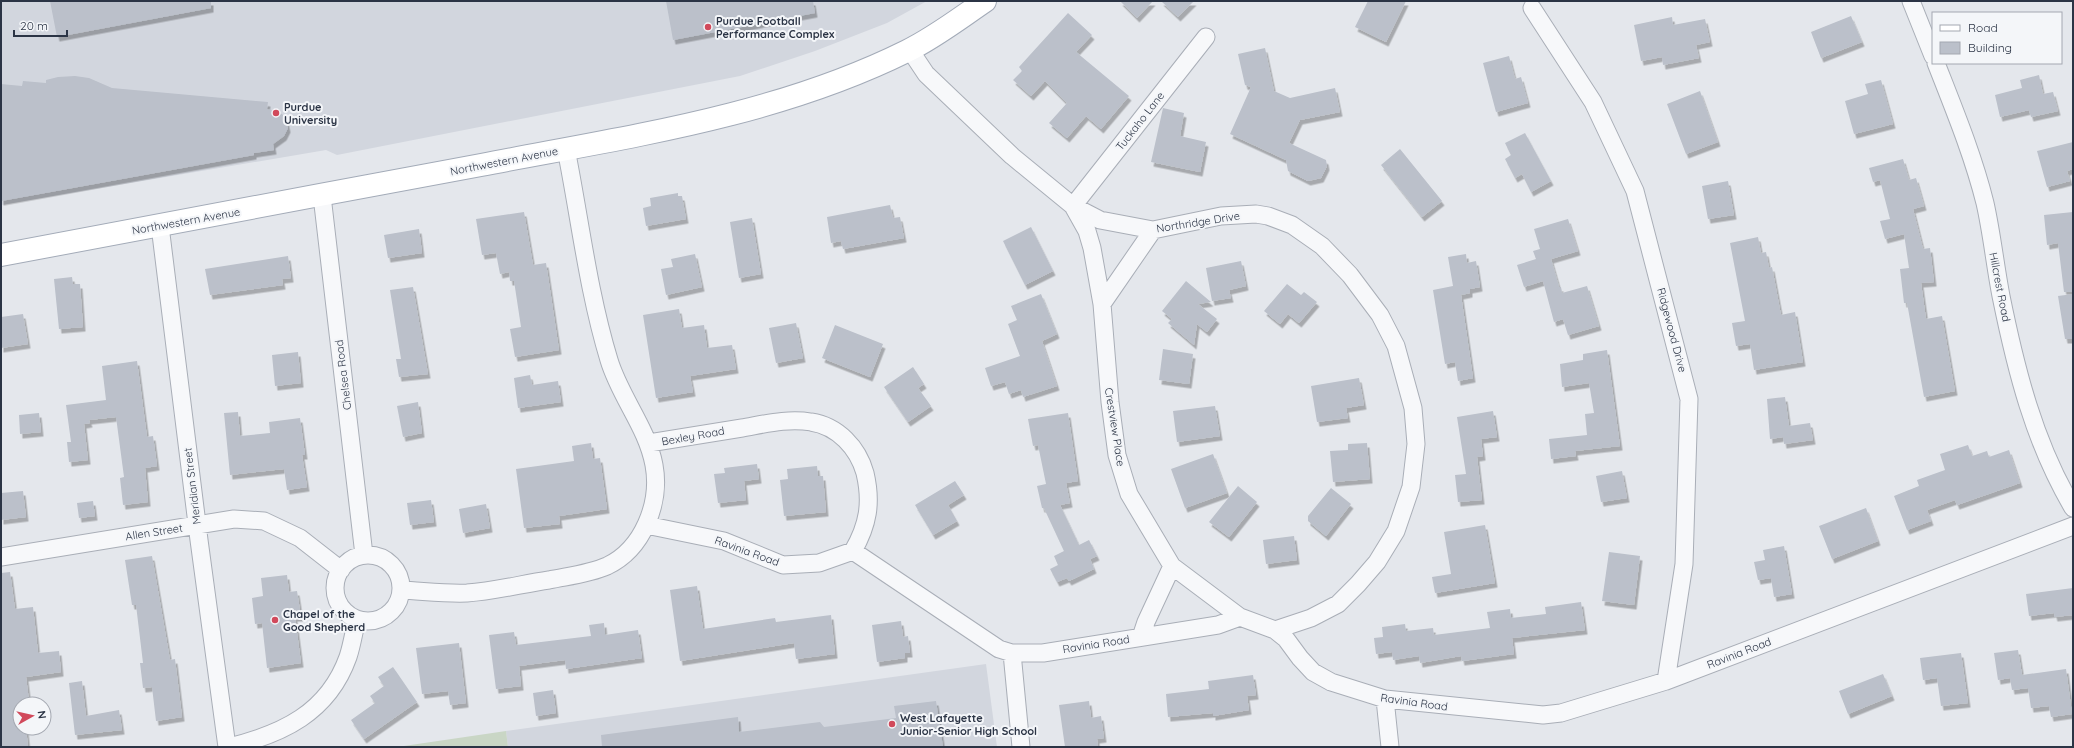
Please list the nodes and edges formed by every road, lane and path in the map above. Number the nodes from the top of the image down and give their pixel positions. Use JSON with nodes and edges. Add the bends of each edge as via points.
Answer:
{"nodes":[{"id":1,"x":985,"y":1,"type":"edge"},
{"id":2,"x":1911,"y":1,"type":"edge"},
{"id":3,"x":1532,"y":8,"type":"dead end"},
{"id":4,"x":1206,"y":36,"type":"dead end"},
{"id":5,"x":910,"y":50,"type":"junction"},
{"id":6,"x":1932,"y":54,"type":"edge"},
{"id":7,"x":1936,"y":64,"type":"edge"},
{"id":8,"x":566,"y":149,"type":"junction"},
{"id":9,"x":322,"y":196,"type":"junction"},
{"id":10,"x":1073,"y":206,"type":"junction"},
{"id":11,"x":160,"y":226,"type":"junction"},
{"id":12,"x":1153,"y":230,"type":"junction"},
{"id":13,"x":1,"y":255,"type":"edge"},
{"id":14,"x":1102,"y":304,"type":"junction"},
{"id":15,"x":649,"y":443,"type":"junction"},
{"id":16,"x":2073,"y":508,"type":"edge"},
{"id":17,"x":197,"y":525,"type":"junction"},
{"id":18,"x":646,"y":526,"type":"junction"},
{"id":19,"x":2073,"y":526,"type":"edge"},
{"id":20,"x":853,"y":551,"type":"junction"},
{"id":21,"x":364,"y":555,"type":"junction"},
{"id":22,"x":1,"y":557,"type":"edge"},
{"id":23,"x":1172,"y":566,"type":"junction"},
{"id":24,"x":340,"y":570,"type":"junction"},
{"id":25,"x":401,"y":590,"type":"junction"},
{"id":26,"x":1240,"y":617,"type":"junction"},
{"id":27,"x":357,"y":619,"type":"junction"},
{"id":28,"x":1275,"y":630,"type":"junction"},
{"id":29,"x":1141,"y":637,"type":"junction"},
{"id":30,"x":1012,"y":653,"type":"junction"},
{"id":31,"x":1666,"y":681,"type":"junction"},
{"id":32,"x":1385,"y":699,"type":"junction"},
{"id":33,"x":228,"y":747,"type":"edge"},
{"id":34,"x":1021,"y":747,"type":"edge"},
{"id":35,"x":1390,"y":747,"type":"edge"}],
"edges":[{"from":1,"to":5,"type":"main road","name":"Northwestern Avenue"},
{"from":2,"to":6,"type":"street"},
{"from":3,"to":31,"type":"street","name":"Ridgewood Drive","via":[[1593,102],[1636,191],[1689,399],[1684,564]]},
{"from":4,"to":10,"type":"street","name":"Tuckaho Lane"},
{"from":5,"to":8,"type":"main road","name":"Northwestern Avenue","via":[[841,81],[776,103],[728,116]]},
{"from":5,"to":10,"type":"street","name":"Northridge Drive","via":[[926,74],[1006,151]]},
{"from":7,"to":16,"type":"street","name":"Hillcrest Road","via":[[1961,125],[1985,204],[2019,378],[2035,429],[2061,488]]},
{"from":8,"to":9,"type":"main road","name":"Northwestern Avenue"},
{"from":8,"to":15,"type":"street","name":"Bexley Road","via":[[596,313],[606,350],[612,371]]},
{"from":9,"to":11,"type":"main road","name":"Northwestern Avenue"},
{"from":9,"to":21,"type":"street","name":"Chelsea Road"},
{"from":10,"to":12,"type":"street","name":"Northridge Drive","via":[[1100,220]]},
{"from":10,"to":14,"type":"street","name":"Northridge Drive","via":[[1087,231]]},
{"from":11,"to":13,"type":"main road","name":"Northwestern Avenue"},
{"from":11,"to":17,"type":"street","name":"Meridian Street"},
{"from":12,"to":14,"type":"street"},
{"from":12,"to":28,"type":"street","name":"Northridge Drive","via":[[1221,216],[1256,214],[1292,225],[1322,246],[1350,275],[1380,315],[1396,346],[1413,408],[1416,444],[1411,487],[1396,531],[1377,562],[1338,604],[1311,618]]},
{"from":14,"to":23,"type":"street","name":"Crestview Place","via":[[1117,455],[1129,494]]},
{"from":15,"to":18,"type":"street","via":[[655,467],[656,494]]},
{"from":15,"to":20,"type":"street","name":"Bexley Road","via":[[785,421],[812,422],[834,431],[847,440],[862,461],[868,485],[863,533]]},
{"from":17,"to":22,"type":"street","name":"Allen Street"},
{"from":17,"to":24,"type":"street","name":"Allen Street","via":[[234,519],[264,521],[300,538]]},
{"from":17,"to":33,"type":"street","name":"Meridian Street"},
{"from":18,"to":20,"type":"street","name":"Ravinia Road","via":[[724,541],[783,564],[819,563]]},
{"from":18,"to":25,"type":"street","via":[[630,550],[607,566],[578,574],[465,593]]},
{"from":19,"to":31,"type":"street","name":"Ravinia Road"},
{"from":20,"to":30,"type":"street","name":"Ravinia Road","via":[[999,649]]},
{"from":21,"to":24,"type":"street","via":[[355,557]]},
{"from":21,"to":25,"type":"street","via":[[383,558],[391,564],[400,580]]},
{"from":23,"to":26,"type":"street","name":"Crestview Place"},
{"from":23,"to":29,"type":"street"},
{"from":24,"to":27,"type":"street","via":[[336,578],[337,598],[345,611]]},
{"from":25,"to":27,"type":"street","via":[[394,608],[386,615],[377,620]]},
{"from":26,"to":28,"type":"street","name":"Ravinia Road"},
{"from":26,"to":29,"type":"street","name":"Ravinia Road","via":[[1218,625]]},
{"from":27,"to":33,"type":"street","via":[[348,658],[335,684],[318,705],[275,734]]},
{"from":28,"to":32,"type":"street","name":"Ravinia Road","via":[[1314,672],[1330,682]]},
{"from":29,"to":30,"type":"street","name":"Ravinia Road","via":[[1043,652]]},
{"from":30,"to":34,"type":"street"},
{"from":31,"to":32,"type":"street","name":"Ravinia Road","via":[[1561,713],[1543,715]]},
{"from":32,"to":35,"type":"street"}]}
